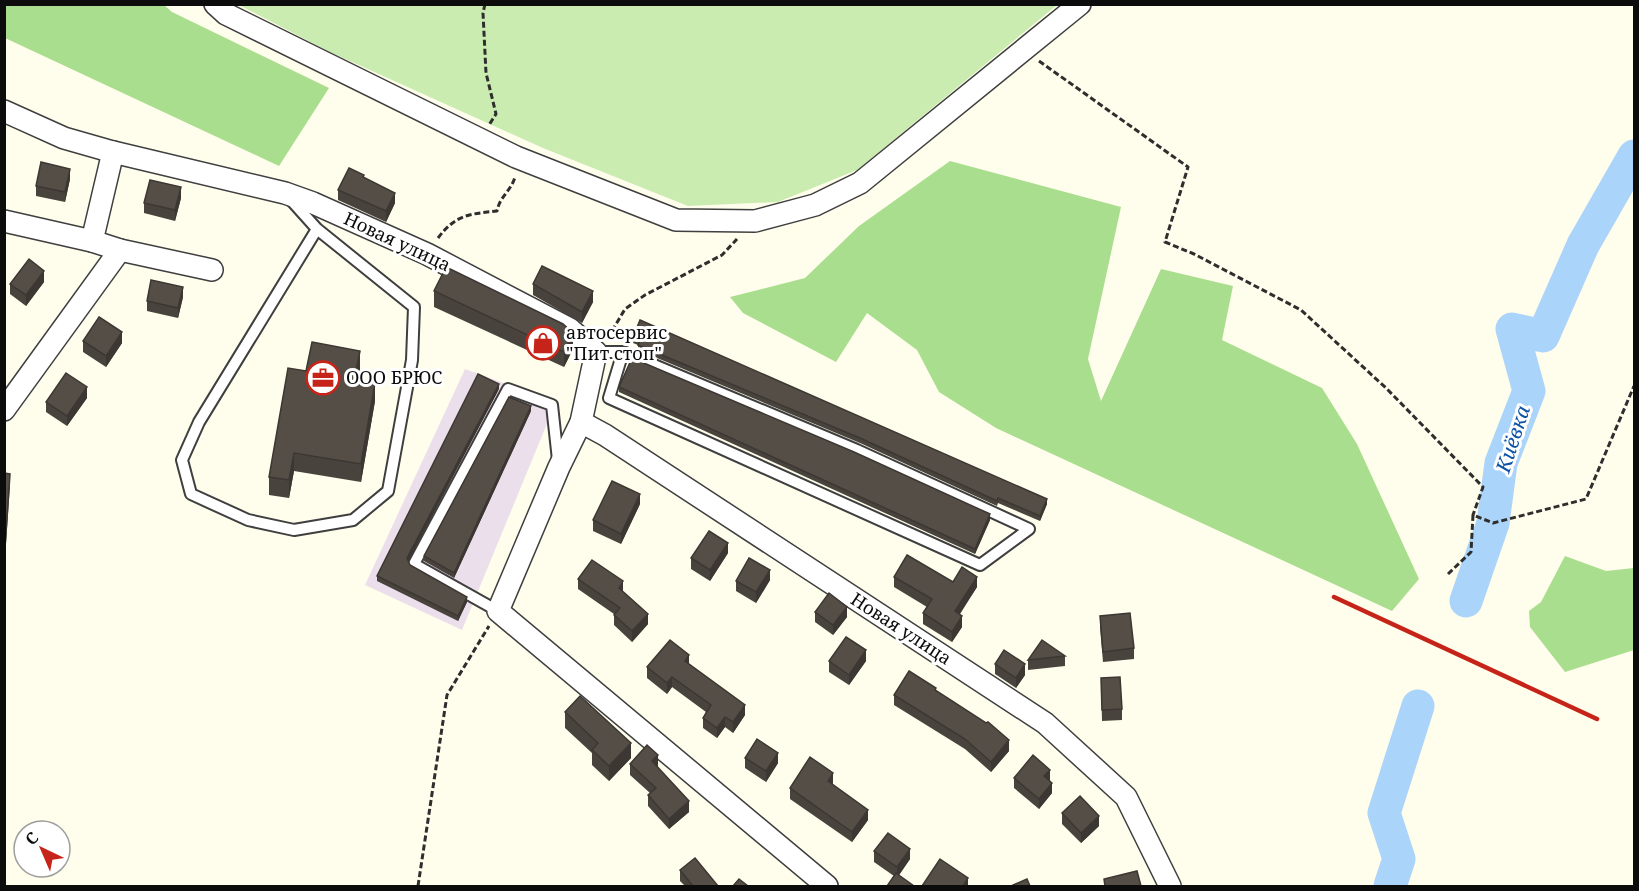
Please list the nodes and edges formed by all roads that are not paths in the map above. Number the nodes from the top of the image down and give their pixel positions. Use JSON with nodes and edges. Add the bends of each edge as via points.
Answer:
{"nodes":[{"id":1,"x":215,"y":4,"type":"edge"},
{"id":2,"x":1080,"y":4,"type":"edge"},
{"id":3,"x":4,"y":111,"type":"edge"},
{"id":4,"x":113,"y":152,"type":"junction"},
{"id":5,"x":285,"y":193,"type":"junction"},
{"id":6,"x":4,"y":220,"type":"edge"},
{"id":7,"x":317,"y":230,"type":"junction"},
{"id":8,"x":92,"y":241,"type":"junction"},
{"id":9,"x":120,"y":250,"type":"junction"},
{"id":10,"x":212,"y":270,"type":"dead end"},
{"id":11,"x":596,"y":352,"type":"junction"},
{"id":12,"x":623,"y":352,"type":"junction"},
{"id":13,"x":4,"y":410,"type":"edge"},
{"id":14,"x":581,"y":422,"type":"junction"},
{"id":15,"x":559,"y":467,"type":"junction"},
{"id":16,"x":498,"y":611,"type":"junction"},
{"id":17,"x":827,"y":886,"type":"edge"},
{"id":18,"x":1170,"y":886,"type":"edge"}],
"edges":[{"from":1,"to":2,"type":"street","via":[[226,14],[516,157],[676,220],[755,221],[815,205],[860,183]]},
{"from":3,"to":4,"type":"street","name":"Новая улица","via":[[64,138]]},
{"from":4,"to":5,"type":"street","name":"Новая улица"},
{"from":4,"to":8,"type":"street"},
{"from":5,"to":7,"type":"lane"},
{"from":5,"to":11,"type":"street","name":"Новая улица","via":[[427,254],[570,329]]},
{"from":6,"to":8,"type":"street"},
{"from":7,"to":7,"type":"lane","via":[[414,307],[412,360],[388,491],[353,520],[294,530],[248,520],[191,494],[182,460],[199,422]]},
{"from":8,"to":9,"type":"street"},
{"from":9,"to":10,"type":"street"},
{"from":9,"to":13,"type":"street"},
{"from":11,"to":12,"type":"lane"},
{"from":11,"to":14,"type":"street"},
{"from":12,"to":12,"type":"lane","via":[[857,450],[1029,529],[980,565],[609,398]]},
{"from":14,"to":15,"type":"street"},
{"from":14,"to":18,"type":"street","name":"Новая улица","via":[[1045,723],[1126,797]]},
{"from":15,"to":16,"type":"street"},
{"from":15,"to":16,"type":"lane","via":[[552,405],[508,389],[414,564]]},
{"from":16,"to":17,"type":"street"}]}
